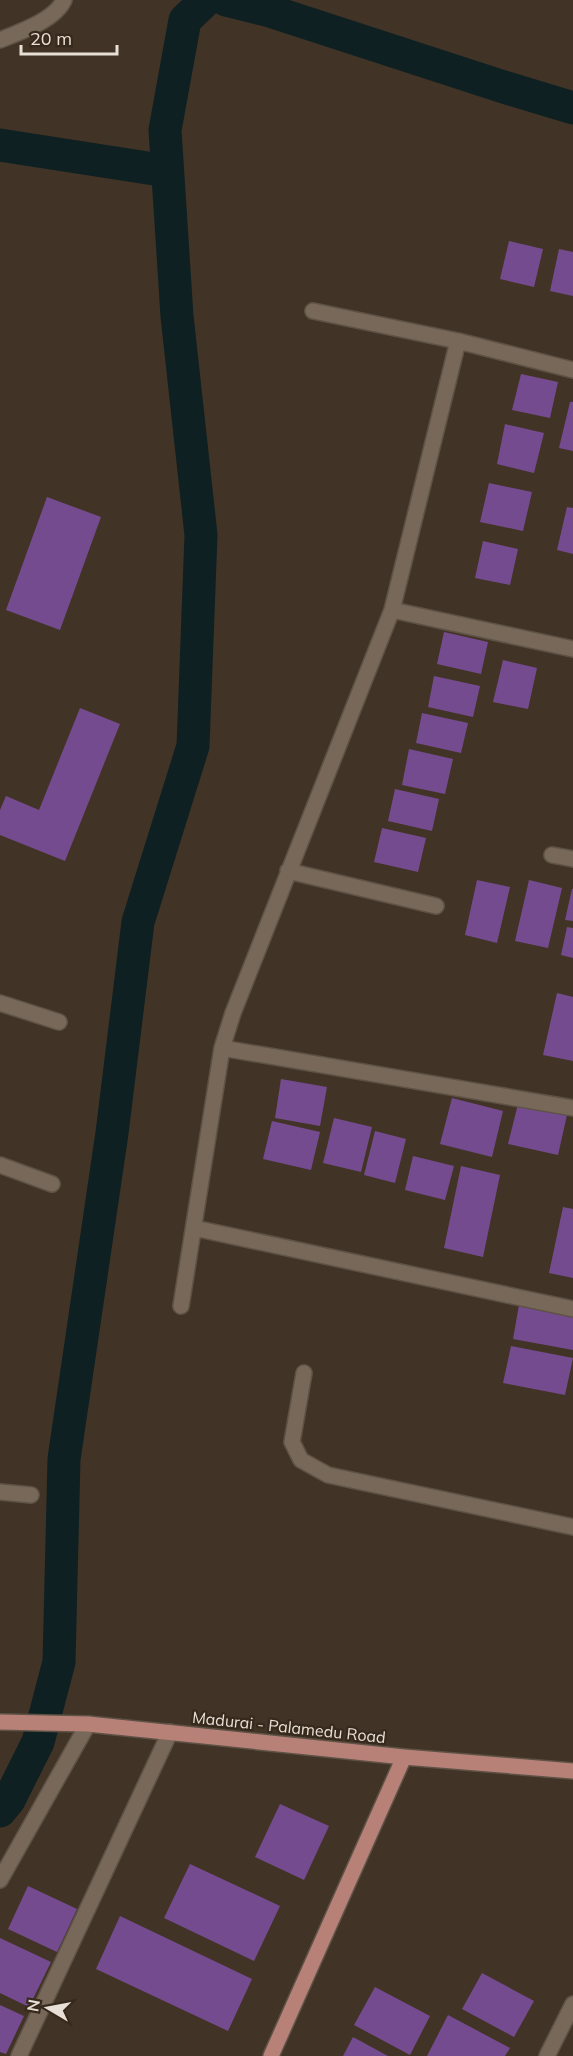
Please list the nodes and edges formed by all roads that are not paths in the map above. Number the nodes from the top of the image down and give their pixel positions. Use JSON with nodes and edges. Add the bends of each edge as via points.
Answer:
{"nodes":[{"id":1,"x":64,"y":0,"type":"edge"},
{"id":2,"x":0,"y":40,"type":"edge"},
{"id":3,"x":313,"y":311,"type":"dead end"},
{"id":4,"x":458,"y":341,"type":"junction"},
{"id":5,"x":573,"y":370,"type":"edge"},
{"id":6,"x":392,"y":610,"type":"junction"},
{"id":7,"x":573,"y":649,"type":"edge"},
{"id":8,"x":552,"y":855,"type":"dead end"},
{"id":9,"x":573,"y":859,"type":"edge"},
{"id":10,"x":288,"y":871,"type":"junction"},
{"id":11,"x":435,"y":906,"type":"dead end"},
{"id":12,"x":0,"y":1003,"type":"edge"},
{"id":13,"x":59,"y":1022,"type":"dead end"},
{"id":14,"x":222,"y":1048,"type":"junction"},
{"id":15,"x":573,"y":1108,"type":"edge"},
{"id":16,"x":0,"y":1165,"type":"edge"},
{"id":17,"x":52,"y":1184,"type":"dead end"},
{"id":18,"x":194,"y":1228,"type":"junction"},
{"id":19,"x":181,"y":1306,"type":"dead end"},
{"id":20,"x":573,"y":1309,"type":"edge"},
{"id":21,"x":304,"y":1373,"type":"dead end"},
{"id":22,"x":0,"y":1492,"type":"edge"},
{"id":23,"x":31,"y":1496,"type":"dead end"},
{"id":24,"x":573,"y":1527,"type":"edge"},
{"id":25,"x":0,"y":1722,"type":"edge"},
{"id":26,"x":87,"y":1724,"type":"junction"},
{"id":27,"x":170,"y":1732,"type":"junction"},
{"id":28,"x":404,"y":1757,"type":"junction"},
{"id":29,"x":573,"y":1771,"type":"edge"},
{"id":30,"x":0,"y":1880,"type":"edge"},
{"id":31,"x":573,"y":2004,"type":"edge"},
{"id":32,"x":19,"y":2056,"type":"edge"},
{"id":33,"x":271,"y":2056,"type":"edge"},
{"id":34,"x":547,"y":2056,"type":"edge"}],
"edges":[{"from":1,"to":2,"type":"street","via":[[60,9],[26,30]]},
{"from":3,"to":4,"type":"street"},
{"from":4,"to":5,"type":"street"},
{"from":4,"to":6,"type":"street"},
{"from":6,"to":7,"type":"street"},
{"from":6,"to":10,"type":"street"},
{"from":8,"to":9,"type":"street"},
{"from":10,"to":11,"type":"street"},
{"from":10,"to":14,"type":"street"},
{"from":12,"to":13,"type":"street"},
{"from":14,"to":15,"type":"street"},
{"from":14,"to":18,"type":"street"},
{"from":16,"to":17,"type":"street"},
{"from":18,"to":19,"type":"street"},
{"from":18,"to":20,"type":"street"},
{"from":21,"to":24,"type":"street","via":[[292,1442],[301,1460],[328,1475]]},
{"from":22,"to":23,"type":"street"},
{"from":25,"to":26,"type":"main road","name":"Madurai - Palamedu Road"},
{"from":26,"to":27,"type":"main road","name":"Madurai - Palamedu Road"},
{"from":26,"to":30,"type":"street"},
{"from":27,"to":28,"type":"main road","name":"Madurai - Palamedu Road"},
{"from":27,"to":32,"type":"street"},
{"from":28,"to":29,"type":"main road","name":"Madurai - Palamedu Road"},
{"from":28,"to":33,"type":"main road"},
{"from":31,"to":34,"type":"street"}]}
